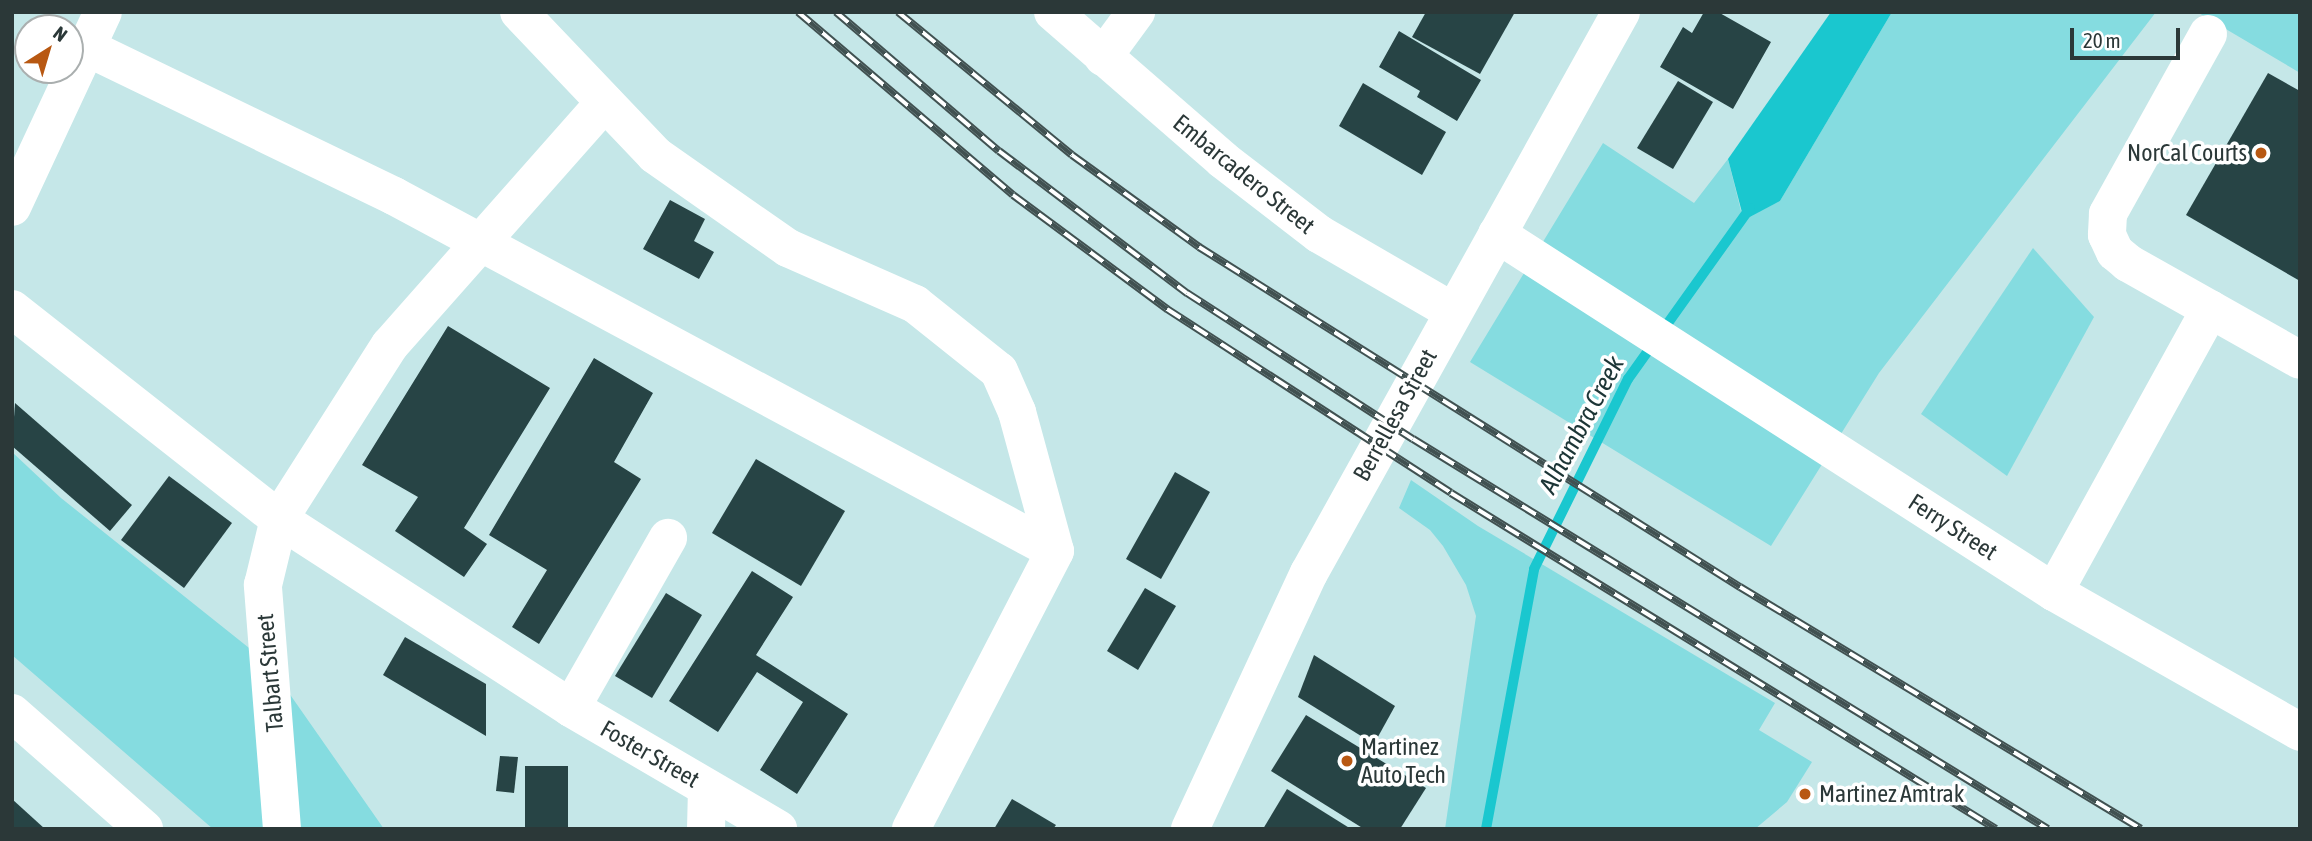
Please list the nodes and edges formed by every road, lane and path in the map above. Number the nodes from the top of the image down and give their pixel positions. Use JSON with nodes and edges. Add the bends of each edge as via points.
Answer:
{"nodes":[{"id":1,"x":103,"y":12,"type":"edge"},
{"id":2,"x":519,"y":12,"type":"edge"},
{"id":3,"x":1053,"y":12,"type":"edge"},
{"id":4,"x":1136,"y":12,"type":"edge"},
{"id":5,"x":1621,"y":12,"type":"edge"},
{"id":6,"x":2208,"y":34,"type":"dead end"},
{"id":7,"x":90,"y":49,"type":"junction"},
{"id":8,"x":1103,"y":57,"type":"junction"},
{"id":9,"x":605,"y":102,"type":"junction"},
{"id":10,"x":12,"y":207,"type":"edge"},
{"id":11,"x":1497,"y":234,"type":"junction"},
{"id":12,"x":480,"y":244,"type":"junction"},
{"id":13,"x":12,"y":309,"type":"edge"},
{"id":14,"x":2210,"y":309,"type":"junction"},
{"id":15,"x":1452,"y":311,"type":"junction"},
{"id":16,"x":2300,"y":359,"type":"edge"},
{"id":17,"x":279,"y":519,"type":"junction"},
{"id":18,"x":668,"y":538,"type":"dead end"},
{"id":19,"x":1055,"y":551,"type":"junction"},
{"id":20,"x":2054,"y":592,"type":"junction"},
{"id":21,"x":571,"y":708,"type":"junction"},
{"id":22,"x":12,"y":713,"type":"edge"},
{"id":23,"x":2300,"y":732,"type":"edge"},
{"id":24,"x":707,"y":788,"type":"junction"},
{"id":25,"x":144,"y":829,"type":"edge"},
{"id":26,"x":282,"y":829,"type":"edge"},
{"id":27,"x":706,"y":829,"type":"edge"},
{"id":28,"x":778,"y":829,"type":"edge"},
{"id":29,"x":911,"y":829,"type":"edge"},
{"id":30,"x":1190,"y":829,"type":"edge"}],
"edges":[{"from":1,"to":7,"type":"street"},
{"from":2,"to":9,"type":"street"},
{"from":3,"to":8,"type":"street","name":"Embarcadero Street"},
{"from":4,"to":8,"type":"street"},
{"from":5,"to":11,"type":"street","name":"Berrellesa Street"},
{"from":6,"to":14,"type":"street","via":[[2108,214],[2108,235],[2115,252],[2128,263]]},
{"from":7,"to":10,"type":"street"},
{"from":7,"to":12,"type":"street","via":[[394,196]]},
{"from":8,"to":15,"type":"street","name":"Embarcadero Street","via":[[1223,160],[1319,234]]},
{"from":9,"to":12,"type":"street","name":"Talbart Street"},
{"from":9,"to":19,"type":"street","via":[[654,155],[788,248],[915,304],[999,371],[1017,412]]},
{"from":11,"to":15,"type":"street","name":"Berrellesa Street"},
{"from":11,"to":20,"type":"street","name":"Ferry Street"},
{"from":12,"to":17,"type":"street","name":"Talbart Street","via":[[390,345]]},
{"from":12,"to":19,"type":"street"},
{"from":13,"to":17,"type":"street","name":"Foster Street"},
{"from":14,"to":16,"type":"street"},
{"from":14,"to":20,"type":"street"},
{"from":15,"to":30,"type":"street","name":"Berrellesa Street","via":[[1309,573]]},
{"from":17,"to":21,"type":"street","name":"Foster Street"},
{"from":17,"to":26,"type":"street","name":"Talbart Street","via":[[263,584]]},
{"from":18,"to":21,"type":"street"},
{"from":19,"to":29,"type":"street"},
{"from":20,"to":23,"type":"street","name":"Ferry Street"},
{"from":21,"to":24,"type":"street","name":"Foster Street"},
{"from":22,"to":25,"type":"street"},
{"from":24,"to":27,"type":"street"},
{"from":24,"to":28,"type":"street","name":"Foster Street"}]}
